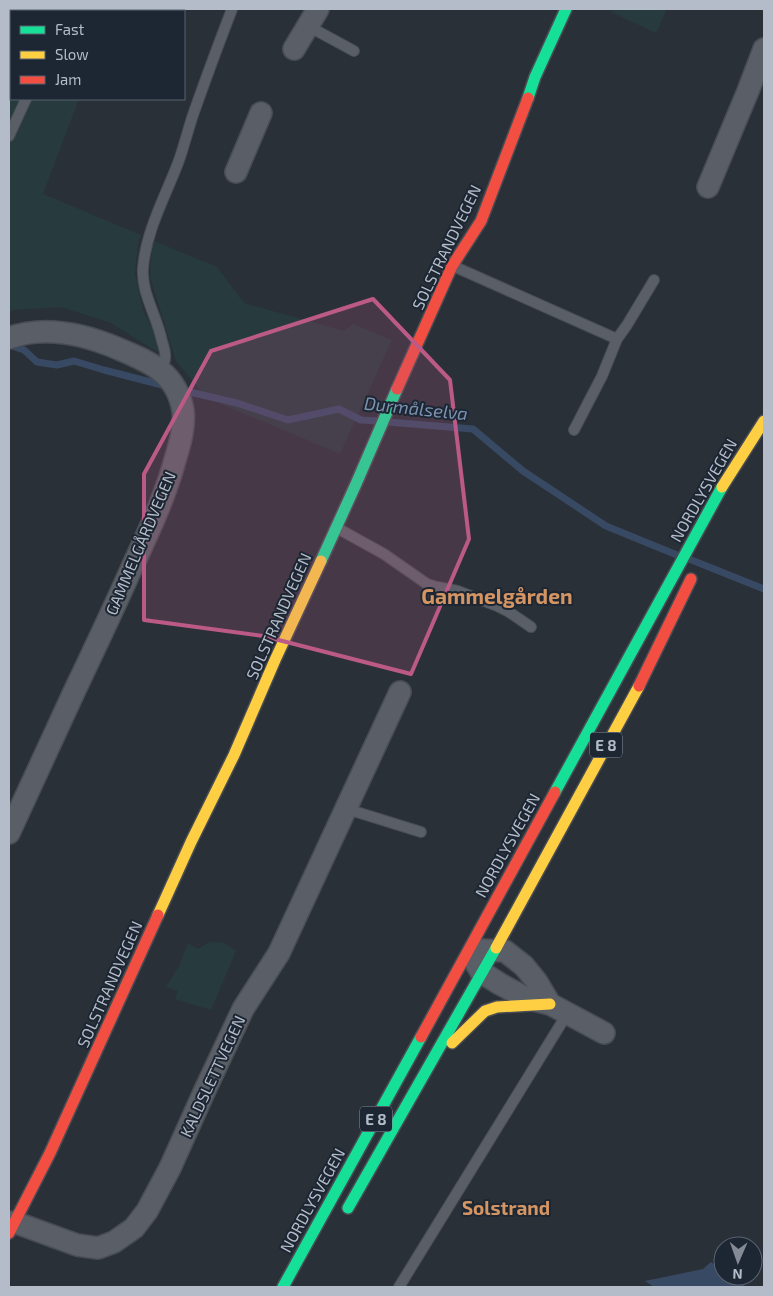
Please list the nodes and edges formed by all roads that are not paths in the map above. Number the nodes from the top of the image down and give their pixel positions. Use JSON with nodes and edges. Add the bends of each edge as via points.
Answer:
{"nodes":[{"id":1,"x":232,"y":9,"type":"edge"},
{"id":2,"x":566,"y":9,"type":"edge"},
{"id":3,"x":313,"y":17,"type":"edge"},
{"id":4,"x":294,"y":49,"type":"dead end"},
{"id":5,"x":764,"y":49,"type":"edge"},
{"id":6,"x":354,"y":52,"type":"dead end"},
{"id":7,"x":26,"y":100,"type":"edge"},
{"id":8,"x":261,"y":113,"type":"dead end"},
{"id":9,"x":9,"y":136,"type":"edge"},
{"id":10,"x":236,"y":172,"type":"dead end"},
{"id":11,"x":708,"y":187,"type":"dead end"},
{"id":12,"x":452,"y":266,"type":"junction"},
{"id":13,"x":654,"y":280,"type":"dead end"},
{"id":14,"x":9,"y":338,"type":"edge"},
{"id":15,"x":617,"y":339,"type":"junction"},
{"id":16,"x":160,"y":369,"type":"junction"},
{"id":17,"x":764,"y":421,"type":"edge"},
{"id":18,"x":574,"y":430,"type":"dead end"},
{"id":19,"x":739,"y":481,"type":"dead end"},
{"id":20,"x":336,"y":527,"type":"junction"},
{"id":21,"x":696,"y":569,"type":"dead end"},
{"id":22,"x":530,"y":627,"type":"dead end"},
{"id":23,"x":400,"y":692,"type":"dead end"},
{"id":24,"x":347,"y":809,"type":"junction"},
{"id":25,"x":421,"y":832,"type":"dead end"},
{"id":26,"x":9,"y":833,"type":"edge"},
{"id":27,"x":468,"y":949,"type":"junction"},
{"id":28,"x":495,"y":950,"type":"junction"},
{"id":29,"x":481,"y":972,"type":"junction"},
{"id":30,"x":558,"y":1009,"type":"junction"},
{"id":31,"x":604,"y":1033,"type":"dead end"},
{"id":32,"x":432,"y":1061,"type":"junction"},
{"id":33,"x":341,"y":1220,"type":"dead end"},
{"id":34,"x":11,"y":1228,"type":"edge"},
{"id":35,"x":283,"y":1287,"type":"edge"},
{"id":36,"x":399,"y":1287,"type":"edge"}],
"edges":[{"from":1,"to":16,"type":"lane","via":[[145,253],[143,279],[165,353],[165,362]]},
{"from":2,"to":12,"type":"main road","name":"SOLSTRANDVEGEN","via":[[535,77],[481,221]]},
{"from":3,"to":4,"type":"street"},
{"from":3,"to":6,"type":"lane"},
{"from":5,"to":11,"type":"street"},
{"from":7,"to":9,"type":"lane"},
{"from":8,"to":10,"type":"street"},
{"from":12,"to":15,"type":"lane"},
{"from":12,"to":20,"type":"main road","name":"SOLSTRANDVEGEN"},
{"from":13,"to":15,"type":"lane"},
{"from":14,"to":16,"type":"street","name":"GAMMELGÅRDVEGEN","via":[[46,331],[78,335],[106,343]]},
{"from":15,"to":18,"type":"lane"},
{"from":16,"to":26,"type":"street","name":"GAMMELGÅRDVEGEN","via":[[174,387],[183,410],[182,433],[170,478]]},
{"from":17,"to":19,"type":"main road","name":"NORDLYSVEGEN","number":"E 8"},
{"from":17,"to":27,"type":"main road","name":"NORDLYSVEGEN","number":"E 8","via":[[718,493]]},
{"from":20,"to":22,"type":"lane","via":[[430,585],[458,590],[490,603]]},
{"from":20,"to":34,"type":"main road","name":"SOLSTRANDVEGEN","via":[[50,1153]]},
{"from":21,"to":28,"type":"main road","number":"E 8","via":[[640,684]]},
{"from":23,"to":24,"type":"street","name":"KALDSLETTVEGEN"},
{"from":24,"to":25,"type":"lane"},
{"from":24,"to":34,"type":"street","name":"KALDSLETTVEGEN","via":[[279,952],[243,1008],[170,1168],[134,1228],[114,1242],[98,1248]]},
{"from":27,"to":28,"type":"street"},
{"from":27,"to":29,"type":"street"},
{"from":27,"to":35,"type":"main road","name":"NORDLYSVEGEN","number":"E 8"},
{"from":28,"to":29,"type":"main road","number":"E 8"},
{"from":28,"to":30,"type":"street","via":[[505,951],[524,966]]},
{"from":29,"to":30,"type":"street","via":[[526,998]]},
{"from":29,"to":32,"type":"main road","number":"E 8"},
{"from":30,"to":31,"type":"street"},
{"from":30,"to":32,"type":"main road","number":"E 8","via":[[497,1007],[485,1011]]},
{"from":30,"to":36,"type":"lane"},
{"from":32,"to":33,"type":"main road","number":"E 8"}]}
